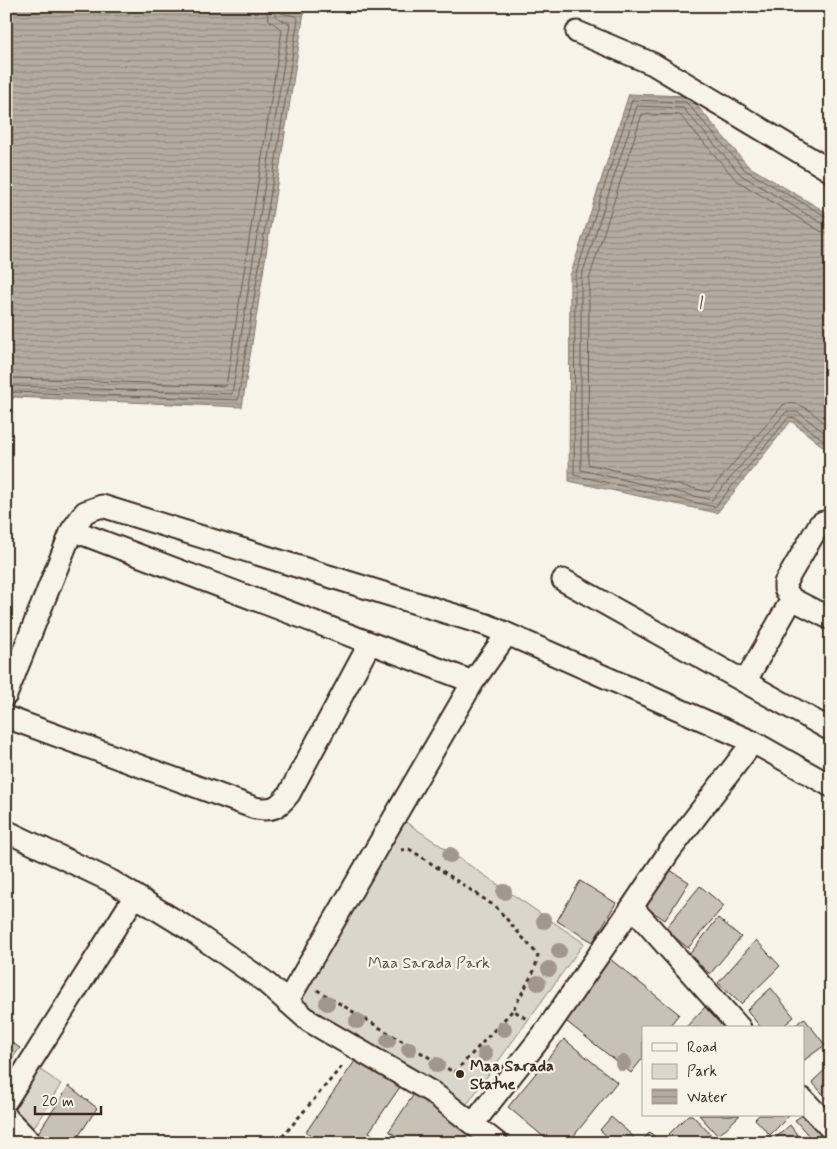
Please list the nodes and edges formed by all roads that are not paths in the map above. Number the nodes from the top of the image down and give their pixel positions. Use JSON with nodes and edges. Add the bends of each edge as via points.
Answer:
{"nodes":[{"id":1,"x":577,"y":32,"type":"dead end"},
{"id":2,"x":831,"y":171,"type":"edge"},
{"id":3,"x":831,"y":524,"type":"edge"},
{"id":4,"x":72,"y":530,"type":"junction"},
{"id":5,"x":563,"y":580,"type":"dead end"},
{"id":6,"x":792,"y":599,"type":"junction"},
{"id":7,"x":831,"y":619,"type":"edge"},
{"id":8,"x":507,"y":634,"type":"junction"},
{"id":9,"x":370,"y":643,"type":"junction"},
{"id":10,"x":473,"y":682,"type":"junction"},
{"id":11,"x":746,"y":682,"type":"junction"},
{"id":12,"x":6,"y":695,"type":"edge"},
{"id":13,"x":6,"y":717,"type":"edge"},
{"id":14,"x":831,"y":730,"type":"edge"},
{"id":15,"x":753,"y":742,"type":"junction"},
{"id":16,"x":831,"y":786,"type":"edge"},
{"id":17,"x":6,"y":831,"type":"edge"},
{"id":18,"x":135,"y":896,"type":"junction"},
{"id":19,"x":632,"y":907,"type":"junction"},
{"id":20,"x":287,"y":1002,"type":"junction"},
{"id":21,"x":738,"y":1026,"type":"edge"},
{"id":22,"x":804,"y":1100,"type":"edge"},
{"id":23,"x":6,"y":1101,"type":"edge"},
{"id":24,"x":6,"y":1117,"type":"edge"},
{"id":25,"x":473,"y":1124,"type":"junction"},
{"id":26,"x":831,"y":1130,"type":"edge"},
{"id":27,"x":32,"y":1143,"type":"edge"},
{"id":28,"x":497,"y":1143,"type":"edge"}],
"edges":[{"from":1,"to":2,"type":"street","via":[[653,64]]},
{"from":3,"to":6,"type":"street","via":[[823,522],[818,525],[786,583],[784,589]]},
{"from":4,"to":8,"type":"street","via":[[85,512],[102,506],[487,625]]},
{"from":4,"to":9,"type":"street"},
{"from":4,"to":12,"type":"street"},
{"from":5,"to":11,"type":"street"},
{"from":6,"to":7,"type":"street"},
{"from":6,"to":11,"type":"street"},
{"from":8,"to":10,"type":"street"},
{"from":8,"to":15,"type":"street"},
{"from":9,"to":10,"type":"street"},
{"from":9,"to":13,"type":"street","via":[[289,794],[281,805],[268,811]]},
{"from":10,"to":20,"type":"street"},
{"from":11,"to":14,"type":"street"},
{"from":15,"to":16,"type":"street"},
{"from":15,"to":19,"type":"street","via":[[669,852]]},
{"from":17,"to":18,"type":"street"},
{"from":18,"to":20,"type":"street","via":[[264,981]]},
{"from":18,"to":23,"type":"street"},
{"from":19,"to":21,"type":"street"},
{"from":19,"to":25,"type":"street","via":[[545,1032]]},
{"from":20,"to":25,"type":"street","via":[[309,1021],[433,1093]]},
{"from":22,"to":26,"type":"street"},
{"from":24,"to":27,"type":"street"},
{"from":25,"to":28,"type":"street"}]}
